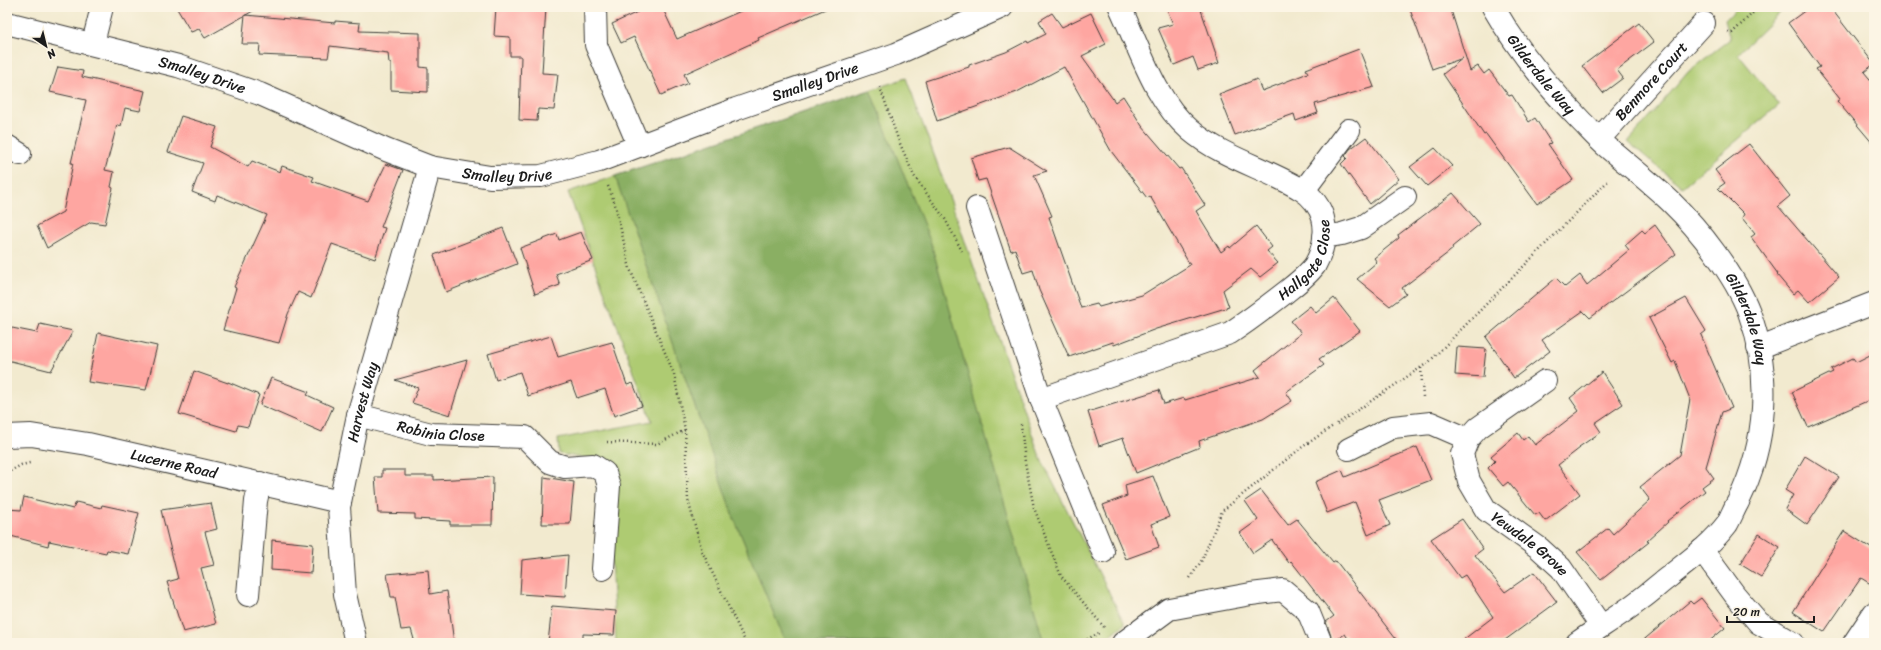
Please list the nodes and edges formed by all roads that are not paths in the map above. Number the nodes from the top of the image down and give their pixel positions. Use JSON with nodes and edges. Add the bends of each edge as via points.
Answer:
{"nodes":[{"id":1,"x":102,"y":7,"type":"edge"},
{"id":2,"x":595,"y":7,"type":"edge"},
{"id":3,"x":1001,"y":7,"type":"edge"},
{"id":4,"x":1120,"y":7,"type":"edge"},
{"id":5,"x":1493,"y":7,"type":"edge"},
{"id":6,"x":7,"y":23,"type":"edge"},
{"id":7,"x":1704,"y":23,"type":"road end"},
{"id":8,"x":93,"y":43,"type":"junction"},
{"id":9,"x":1349,"y":130,"type":"dead end"},
{"id":10,"x":1599,"y":139,"type":"junction"},
{"id":11,"x":639,"y":146,"type":"junction"},
{"id":12,"x":430,"y":167,"type":"junction"},
{"id":13,"x":1304,"y":190,"type":"junction"},
{"id":14,"x":1405,"y":197,"type":"dead end"},
{"id":15,"x":977,"y":208,"type":"dead end"},
{"id":16,"x":1324,"y":237,"type":"junction"},
{"id":17,"x":1874,"y":303,"type":"edge"},
{"id":18,"x":1758,"y":348,"type":"junction"},
{"id":19,"x":1545,"y":381,"type":"dead end"},
{"id":20,"x":1041,"y":399,"type":"junction"},
{"id":21,"x":358,"y":415,"type":"junction"},
{"id":22,"x":7,"y":436,"type":"edge"},
{"id":23,"x":1468,"y":439,"type":"junction"},
{"id":24,"x":1349,"y":449,"type":"dead end"},
{"id":25,"x":260,"y":483,"type":"junction"},
{"id":26,"x":340,"y":502,"type":"junction"},
{"id":27,"x":1702,"y":550,"type":"junction"},
{"id":28,"x":1103,"y":552,"type":"dead end"},
{"id":29,"x":603,"y":569,"type":"dead end"},
{"id":30,"x":248,"y":595,"type":"dead end"},
{"id":31,"x":1874,"y":613,"type":"edge"},
{"id":32,"x":1601,"y":626,"type":"junction"},
{"id":33,"x":1115,"y":637,"type":"edge"},
{"id":34,"x":356,"y":643,"type":"edge"},
{"id":35,"x":1321,"y":643,"type":"edge"},
{"id":36,"x":1577,"y":643,"type":"edge"},
{"id":37,"x":1793,"y":643,"type":"edge"},
{"id":38,"x":1854,"y":643,"type":"edge"}],
"edges":[{"from":1,"to":8,"type":"street"},
{"from":2,"to":11,"type":"street","via":[[596,45]]},
{"from":3,"to":11,"type":"street","name":"Smalley Drive","via":[[896,54],[736,109]]},
{"from":4,"to":13,"type":"street","name":"Hallgate Close","via":[[1161,96],[1172,112],[1190,130],[1216,149]]},
{"from":5,"to":10,"type":"street","name":"Gilderdale Way","via":[[1543,79]]},
{"from":6,"to":8,"type":"street","name":"Smalley Drive"},
{"from":7,"to":10,"type":"street","name":"Benmore Court"},
{"from":8,"to":12,"type":"street","name":"Smalley Drive","via":[[178,66],[260,94]]},
{"from":9,"to":13,"type":"street"},
{"from":10,"to":18,"type":"street","name":"Gilderdale Way","via":[[1671,202],[1722,264],[1749,312]]},
{"from":11,"to":12,"type":"street","name":"Smalley Drive","via":[[599,161],[541,176],[490,177]]},
{"from":12,"to":21,"type":"street","name":"Harvest Way"},
{"from":13,"to":16,"type":"street","name":"Hallgate Close","via":[[1320,208],[1326,228]]},
{"from":14,"to":16,"type":"street","via":[[1361,228]]},
{"from":15,"to":20,"type":"street"},
{"from":16,"to":20,"type":"street","name":"Hallgate Close","via":[[1315,265],[1252,319],[1230,333]]},
{"from":17,"to":18,"type":"street"},
{"from":18,"to":27,"type":"street","name":"Gilderdale Way","via":[[1764,385],[1763,414],[1752,470],[1728,522]]},
{"from":19,"to":23,"type":"street","via":[[1478,428]]},
{"from":20,"to":28,"type":"street"},
{"from":21,"to":26,"type":"street","name":"Harvest Way"},
{"from":21,"to":29,"type":"street","name":"Robinia Close","via":[[431,434],[525,437],[550,462],[565,467],[592,465],[605,473],[609,486]]},
{"from":22,"to":25,"type":"street","name":"Lucerne Road","via":[[31,435],[88,444]]},
{"from":23,"to":24,"type":"street","via":[[1431,423],[1393,427]]},
{"from":23,"to":32,"type":"street","name":"Yewdale Grove","via":[[1462,454],[1469,481],[1486,510],[1539,548],[1561,568]]},
{"from":25,"to":26,"type":"street","name":"Lucerne Road"},
{"from":25,"to":30,"type":"street","via":[[256,501]]},
{"from":26,"to":34,"type":"street","name":"Harvest Way","via":[[345,594]]},
{"from":27,"to":32,"type":"street","name":"Gilderdale Way","via":[[1640,600]]},
{"from":27,"to":37,"type":"street","via":[[1759,623]]},
{"from":31,"to":38,"type":"street"},
{"from":32,"to":36,"type":"street","name":"Gilderdale Way"},
{"from":33,"to":35,"type":"street","via":[[1169,610],[1283,590],[1308,611]]}]}
